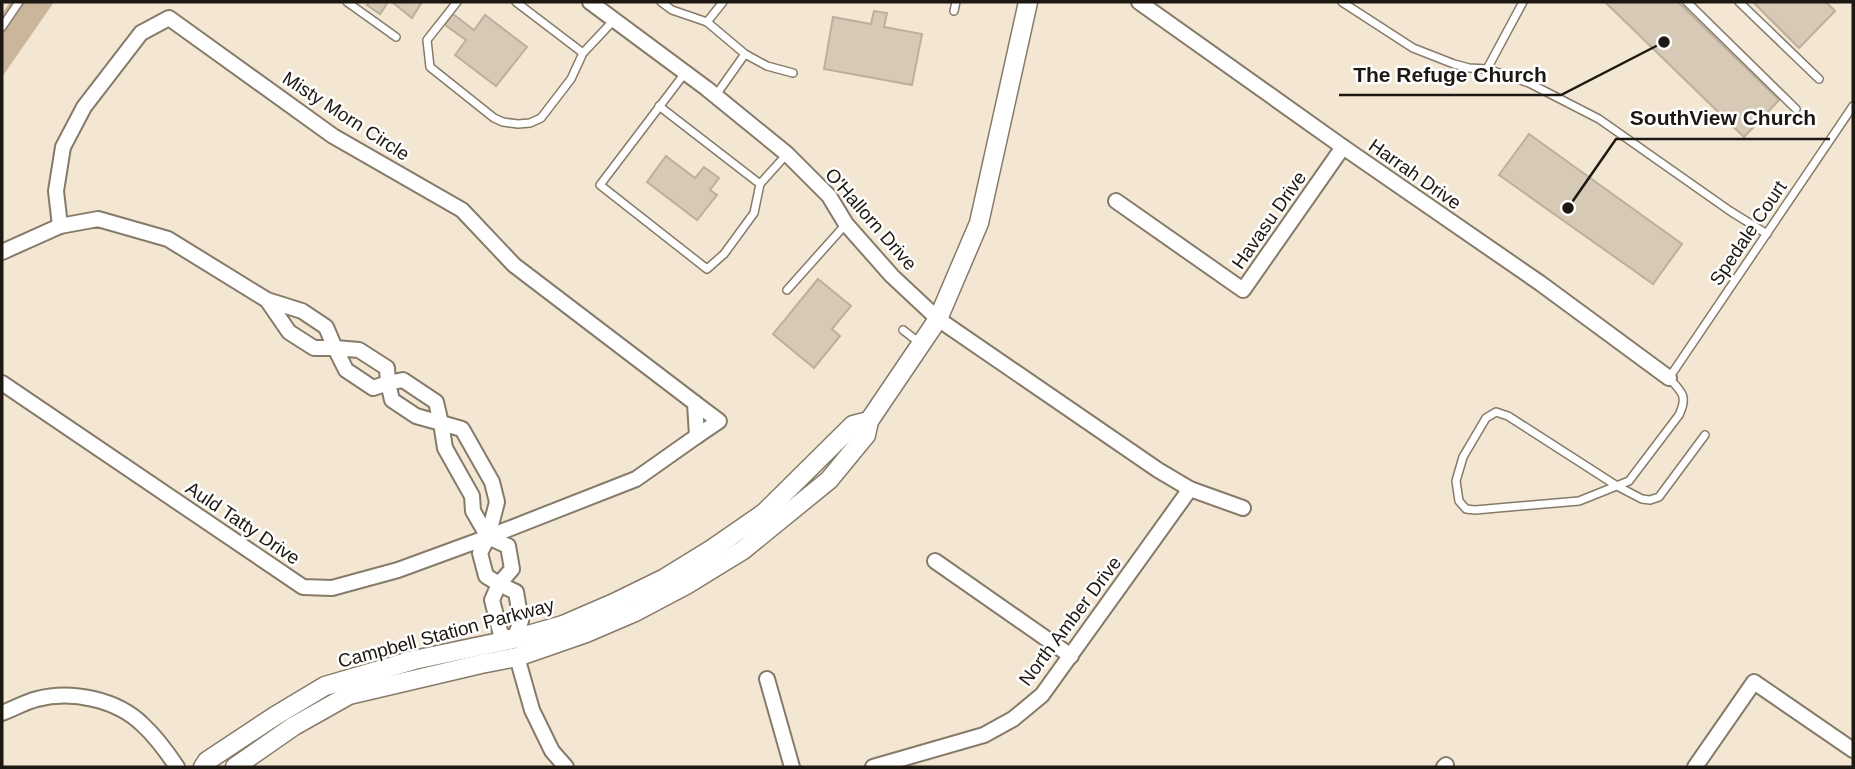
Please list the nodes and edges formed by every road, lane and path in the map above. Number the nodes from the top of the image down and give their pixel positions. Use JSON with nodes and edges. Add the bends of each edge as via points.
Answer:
{"nodes":[{"id":1,"x":19,"y":2,"type":"edge"},
{"id":2,"x":346,"y":2,"type":"edge"},
{"id":3,"x":457,"y":2,"type":"edge"},
{"id":4,"x":516,"y":2,"type":"edge"},
{"id":5,"x":590,"y":2,"type":"edge"},
{"id":6,"x":661,"y":2,"type":"edge"},
{"id":7,"x":723,"y":2,"type":"edge"},
{"id":8,"x":956,"y":2,"type":"edge"},
{"id":9,"x":1028,"y":2,"type":"edge"},
{"id":10,"x":1139,"y":2,"type":"edge"},
{"id":11,"x":1342,"y":2,"type":"edge"},
{"id":12,"x":1523,"y":2,"type":"edge"},
{"id":13,"x":1687,"y":2,"type":"edge"},
{"id":14,"x":1739,"y":2,"type":"edge"},
{"id":15,"x":954,"y":11,"type":"dead end"},
{"id":16,"x":614,"y":20,"type":"junction"},
{"id":17,"x":708,"y":22,"type":"junction"},
{"id":18,"x":2,"y":27,"type":"edge"},
{"id":19,"x":396,"y":37,"type":"dead end"},
{"id":20,"x":583,"y":53,"type":"junction"},
{"id":21,"x":745,"y":54,"type":"junction"},
{"id":22,"x":1487,"y":69,"type":"junction"},
{"id":23,"x":685,"y":73,"type":"junction"},
{"id":24,"x":793,"y":73,"type":"dead end"},
{"id":25,"x":1819,"y":79,"type":"dead end"},
{"id":26,"x":715,"y":96,"type":"junction"},
{"id":27,"x":659,"y":106,"type":"junction"},
{"id":28,"x":1853,"y":108,"type":"edge"},
{"id":29,"x":1796,"y":110,"type":"dead end"},
{"id":30,"x":1343,"y":147,"type":"junction"},
{"id":31,"x":787,"y":154,"type":"junction"},
{"id":32,"x":760,"y":184,"type":"junction"},
{"id":33,"x":1116,"y":201,"type":"dead end"},
{"id":34,"x":846,"y":224,"type":"junction"},
{"id":35,"x":61,"y":226,"type":"junction"},
{"id":36,"x":1767,"y":234,"type":"junction"},
{"id":37,"x":2,"y":252,"type":"edge"},
{"id":38,"x":787,"y":290,"type":"dead end"},
{"id":39,"x":267,"y":300,"type":"junction"},
{"id":40,"x":938,"y":319,"type":"junction"},
{"id":41,"x":903,"y":330,"type":"dead end"},
{"id":42,"x":921,"y":344,"type":"junction"},
{"id":43,"x":334,"y":348,"type":"junction"},
{"id":44,"x":1669,"y":378,"type":"junction"},
{"id":45,"x":2,"y":383,"type":"edge"},
{"id":46,"x":388,"y":383,"type":"junction"},
{"id":47,"x":695,"y":403,"type":"junction"},
{"id":48,"x":869,"y":421,"type":"junction"},
{"id":49,"x":441,"y":423,"type":"junction"},
{"id":50,"x":1705,"y":435,"type":"dead end"},
{"id":51,"x":697,"y":436,"type":"junction"},
{"id":52,"x":1617,"y":486,"type":"junction"},
{"id":53,"x":1190,"y":489,"type":"junction"},
{"id":54,"x":1243,"y":508,"type":"dead end"},
{"id":55,"x":488,"y":537,"type":"junction"},
{"id":56,"x":935,"y":561,"type":"dead end"},
{"id":57,"x":499,"y":584,"type":"junction"},
{"id":58,"x":514,"y":639,"type":"junction"},
{"id":59,"x":1070,"y":656,"type":"junction"},
{"id":60,"x":517,"y":657,"type":"junction"},
{"id":61,"x":766,"y":678,"type":"dead end"},
{"id":62,"x":2,"y":713,"type":"edge"},
{"id":63,"x":1853,"y":750,"type":"edge"},
{"id":64,"x":177,"y":767,"type":"edge"},
{"id":65,"x":203,"y":767,"type":"edge"},
{"id":66,"x":235,"y":767,"type":"edge"},
{"id":67,"x":566,"y":767,"type":"edge"},
{"id":68,"x":792,"y":767,"type":"edge"},
{"id":69,"x":873,"y":767,"type":"edge"},
{"id":70,"x":1695,"y":767,"type":"edge"}],
"edges":[{"from":1,"to":18,"type":"lane"},
{"from":2,"to":19,"type":"lane"},
{"from":3,"to":20,"type":"lane","via":[[427,40],[430,66],[503,122],[530,123],[541,118],[571,79]]},
{"from":4,"to":20,"type":"lane"},
{"from":5,"to":16,"type":"street","name":"O'Hallorn Drive"},
{"from":6,"to":17,"type":"lane"},
{"from":7,"to":17,"type":"lane"},
{"from":8,"to":15,"type":"lane"},
{"from":9,"to":40,"type":"street","name":"Campbell Station Parkway","via":[[979,223]]},
{"from":10,"to":30,"type":"street","name":"Harrah Drive"},
{"from":11,"to":22,"type":"lane","via":[[1413,48],[1454,64]]},
{"from":12,"to":22,"type":"lane"},
{"from":13,"to":29,"type":"lane"},
{"from":14,"to":25,"type":"lane"},
{"from":16,"to":20,"type":"lane"},
{"from":16,"to":23,"type":"street","name":"O'Hallorn Drive"},
{"from":17,"to":21,"type":"lane"},
{"from":21,"to":24,"type":"lane"},
{"from":21,"to":26,"type":"lane"},
{"from":22,"to":36,"type":"lane","via":[[1529,83],[1599,119]]},
{"from":23,"to":26,"type":"street","name":"O'Hallorn Drive"},
{"from":23,"to":27,"type":"lane"},
{"from":26,"to":31,"type":"street","name":"O'Hallorn Drive"},
{"from":27,"to":32,"type":"lane"},
{"from":27,"to":32,"type":"lane","via":[[600,185],[707,269],[754,213]]},
{"from":28,"to":36,"type":"lane","name":"Spedale Court"},
{"from":30,"to":33,"type":"street","name":"Havasu Drive","via":[[1243,290]]},
{"from":30,"to":44,"type":"street","name":"Harrah Drive"},
{"from":31,"to":32,"type":"lane"},
{"from":31,"to":34,"type":"street","name":"O'Hallorn Drive","via":[[829,197]]},
{"from":34,"to":38,"type":"lane"},
{"from":34,"to":40,"type":"street","name":"O'Hallorn Drive"},
{"from":35,"to":37,"type":"street"},
{"from":35,"to":39,"type":"street","via":[[98,219],[168,239]]},
{"from":35,"to":47,"type":"street","name":"Misty Morn Circle","via":[[56,191],[63,147],[84,107],[141,33],[169,18],[333,136],[462,210],[514,265]]},
{"from":36,"to":44,"type":"lane","name":"Spedale Court"},
{"from":39,"to":43,"type":"street","via":[[302,312],[326,327]]},
{"from":39,"to":43,"type":"street","via":[[289,332],[314,348]]},
{"from":40,"to":42,"type":"street","name":"Campbell Station Parkway"},
{"from":40,"to":53,"type":"street","name":"O'Hallorn Drive"},
{"from":41,"to":42,"type":"lane"},
{"from":42,"to":48,"type":"street","name":"Campbell Station Parkway"},
{"from":43,"to":46,"type":"street","via":[[346,370],[373,388]]},
{"from":43,"to":46,"type":"street","via":[[359,350],[387,368]]},
{"from":44,"to":52,"type":"lane","via":[[1683,394],[1684,405],[1629,481]]},
{"from":45,"to":55,"type":"street","name":"Auld Tatty Drive","via":[[303,587],[332,588]]},
{"from":46,"to":49,"type":"street","via":[[392,400],[416,416]]},
{"from":46,"to":49,"type":"street","via":[[403,380],[436,402]]},
{"from":47,"to":51,"type":"street"},
{"from":47,"to":51,"type":"street","name":"Misty Morn Circle","via":[[719,421]]},
{"from":48,"to":58,"type":"street","name":"Campbell Station Parkway","via":[[853,425],[764,513],[677,571],[563,625]]},
{"from":48,"to":60,"type":"street","name":"Campbell Station Parkway","via":[[866,435],[829,480],[743,550],[635,612]]},
{"from":49,"to":55,"type":"street","via":[[445,447]]},
{"from":49,"to":55,"type":"street","via":[[462,429],[492,482],[497,502]]},
{"from":50,"to":52,"type":"lane","via":[[1659,496],[1642,499]]},
{"from":51,"to":55,"type":"street","name":"Misty Morn Circle","via":[[636,479]]},
{"from":52,"to":52,"type":"lane","via":[[1579,501],[1475,510],[1465,509],[1459,501],[1456,481],[1463,457],[1486,418],[1496,412]]},
{"from":53,"to":54,"type":"street","name":"O'Hallorn Drive"},
{"from":53,"to":59,"type":"street","name":"North Amber Drive"},
{"from":55,"to":57,"type":"street","via":[[480,553],[485,576]]},
{"from":55,"to":57,"type":"street","via":[[508,546],[512,569]]},
{"from":56,"to":59,"type":"street"},
{"from":57,"to":58,"type":"street","via":[[492,600],[501,635]]},
{"from":57,"to":58,"type":"street","via":[[516,592],[522,621]]},
{"from":58,"to":60,"type":"street"},
{"from":58,"to":65,"type":"street","name":"Campbell Station Parkway","via":[[414,660],[325,686]]},
{"from":59,"to":69,"type":"street","name":"North Amber Drive","via":[[1042,695],[1013,719],[984,735]]},
{"from":60,"to":66,"type":"street","name":"Campbell Station Parkway","via":[[349,695]]},
{"from":60,"to":67,"type":"street","via":[[532,710],[552,751]]},
{"from":61,"to":68,"type":"street"},
{"from":62,"to":64,"type":"street","via":[[56,695],[109,704],[143,724]]},
{"from":63,"to":70,"type":"street","via":[[1754,682]]}]}
